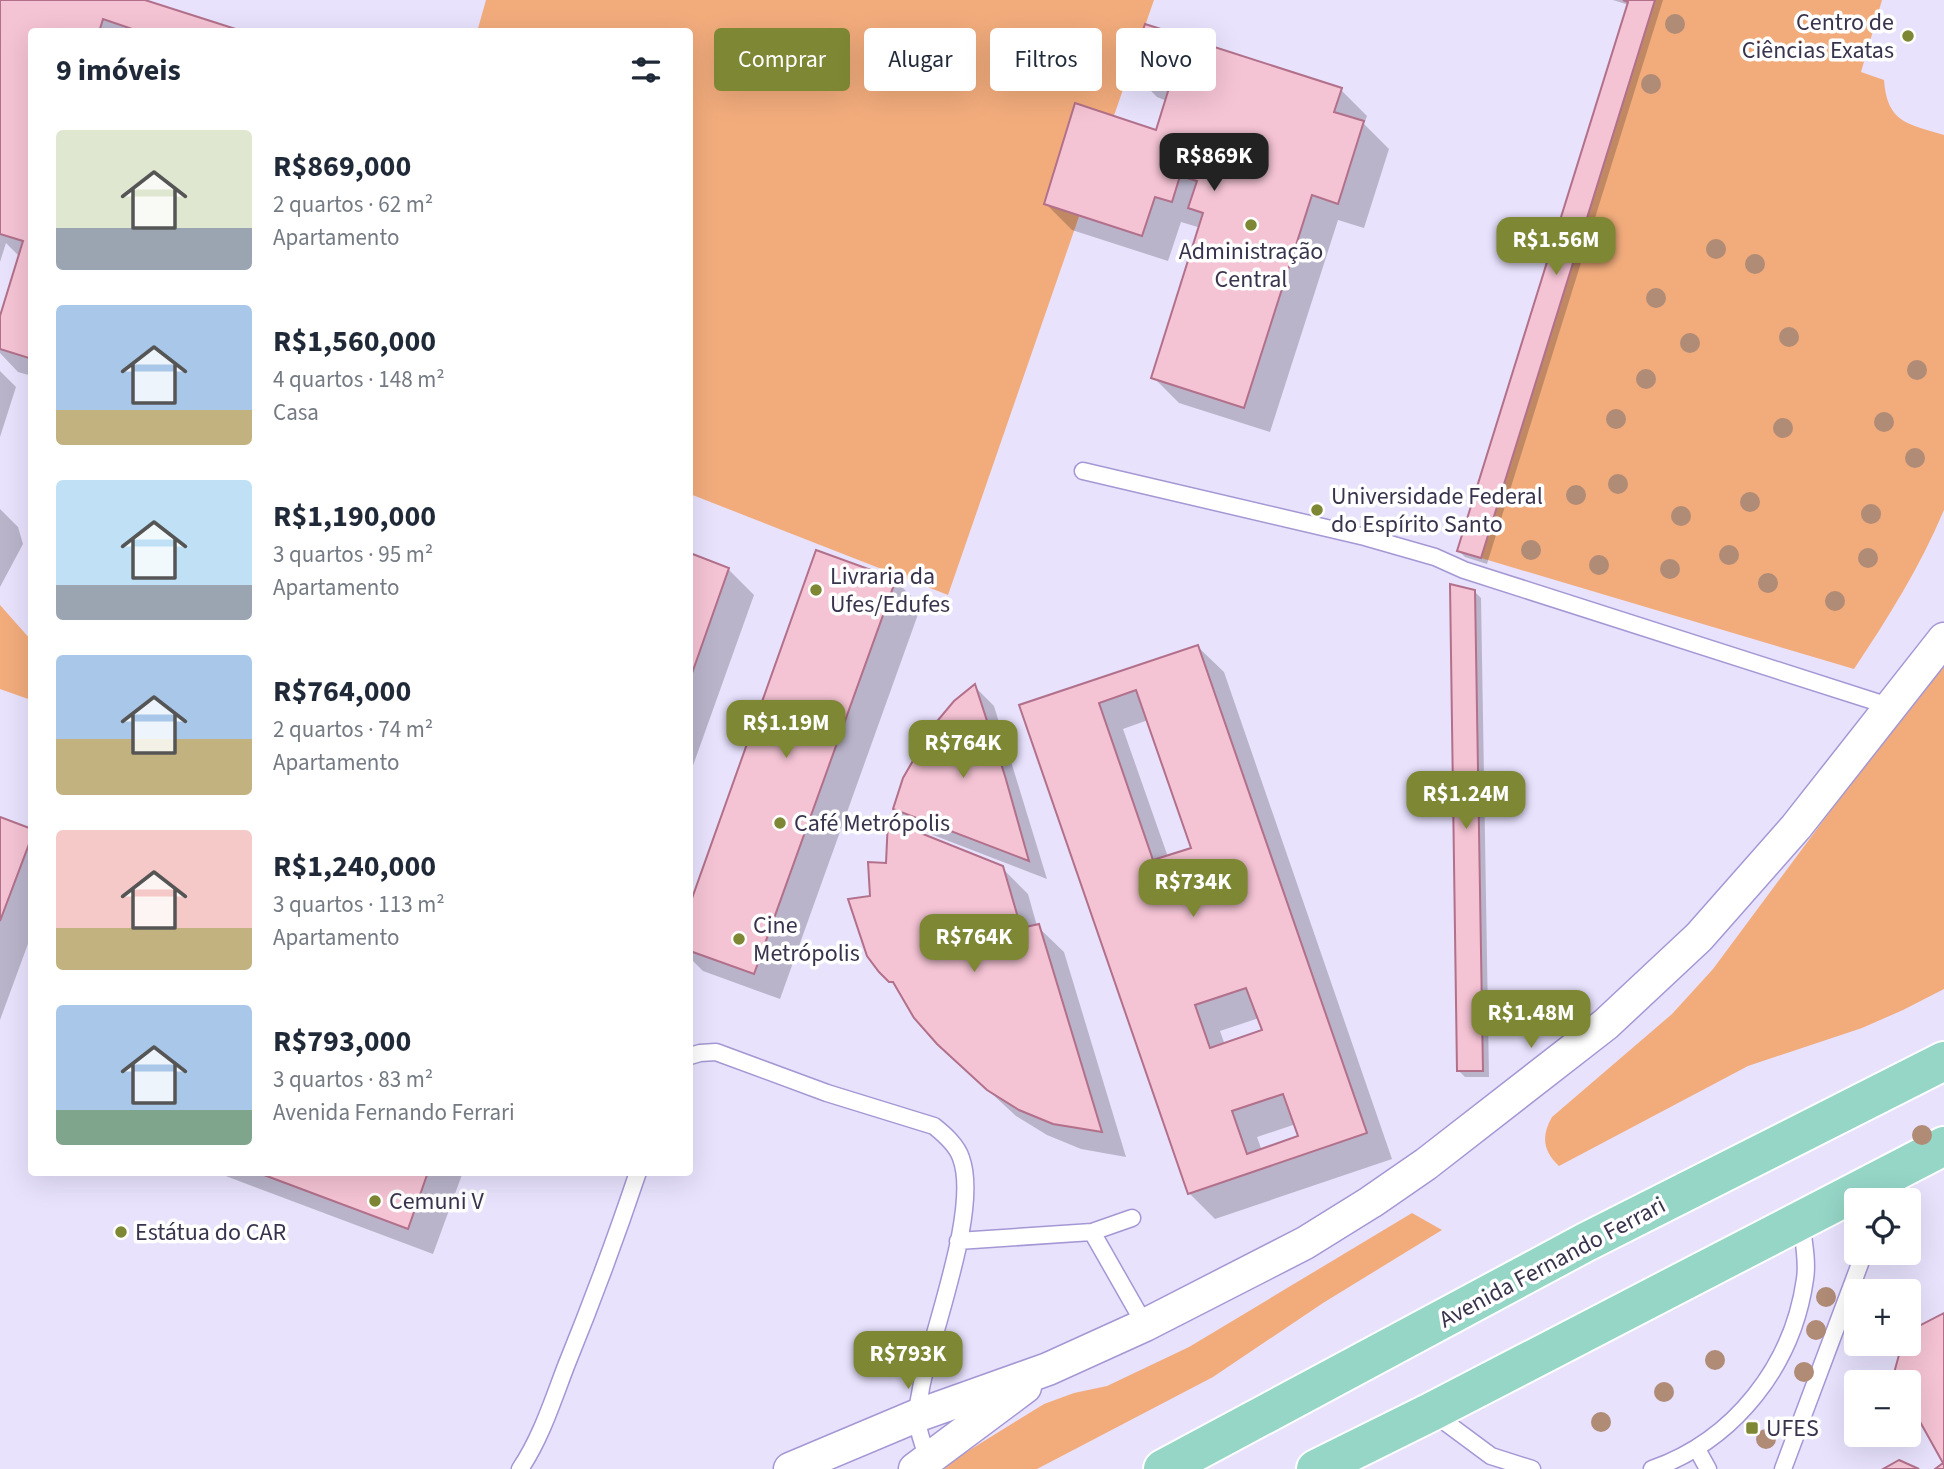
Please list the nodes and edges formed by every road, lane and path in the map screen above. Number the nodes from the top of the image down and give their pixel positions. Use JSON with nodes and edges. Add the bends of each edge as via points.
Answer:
{"nodes":[{"id":1,"x":1083,"y":471,"type":"dead end"},
{"id":2,"x":1943,"y":639,"type":"edge"},
{"id":3,"x":1892,"y":707,"type":"junction"},
{"id":4,"x":693,"y":1055,"type":"edge"},
{"id":5,"x":1944,"y":1061,"type":"edge"},
{"id":6,"x":1944,"y":1146,"type":"edge"},
{"id":7,"x":637,"y":1176,"type":"edge"},
{"id":8,"x":1132,"y":1218,"type":"dead end"},
{"id":9,"x":1801,"y":1219,"type":"junction"},
{"id":10,"x":1092,"y":1232,"type":"junction"},
{"id":11,"x":958,"y":1241,"type":"junction"},
{"id":12,"x":1860,"y":1265,"type":"edge"},
{"id":13,"x":1145,"y":1325,"type":"junction"},
{"id":14,"x":1048,"y":1369,"type":"junction"},
{"id":15,"x":1432,"y":1412,"type":"junction"},
{"id":16,"x":916,"y":1416,"type":"junction"},
{"id":17,"x":1697,"y":1449,"type":"junction"},
{"id":18,"x":922,"y":1465,"type":"edge"},
{"id":19,"x":520,"y":1469,"type":"edge"},
{"id":20,"x":790,"y":1469,"type":"edge"},
{"id":21,"x":1163,"y":1469,"type":"edge"},
{"id":22,"x":1316,"y":1469,"type":"edge"},
{"id":23,"x":1532,"y":1469,"type":"edge"},
{"id":24,"x":1652,"y":1469,"type":"edge"},
{"id":25,"x":1708,"y":1469,"type":"edge"},
{"id":26,"x":1783,"y":1469,"type":"edge"}],
"edges":[{"from":1,"to":3,"type":"lane","via":[[1435,557]]},
{"from":2,"to":3,"type":"street"},
{"from":3,"to":13,"type":"street","via":[[1736,897],[1606,1024],[1371,1202],[1304,1243]]},
{"from":4,"to":11,"type":"lane","via":[[716,1052],[934,1126],[961,1157],[965,1202]]},
{"from":5,"to":21,"type":"main road","name":"Avenida Fernando Ferrari","via":[[1586,1242]]},
{"from":6,"to":9,"type":"main road","via":[[1890,1182]]},
{"from":7,"to":19,"type":"lane","via":[[552,1402]]},
{"from":8,"to":10,"type":"lane"},
{"from":9,"to":15,"type":"main road"},
{"from":9,"to":17,"type":"lane","via":[[1805,1277],[1793,1334],[1764,1384],[1734,1420]]},
{"from":10,"to":11,"type":"lane"},
{"from":10,"to":13,"type":"lane"},
{"from":11,"to":16,"type":"lane"},
{"from":12,"to":26,"type":"lane"},
{"from":13,"to":14,"type":"street"},
{"from":14,"to":16,"type":"street"},
{"from":14,"to":18,"type":"street"},
{"from":15,"to":22,"type":"main road"},
{"from":15,"to":23,"type":"lane","via":[[1490,1456]]},
{"from":16,"to":18,"type":"lane"},
{"from":16,"to":20,"type":"street"},
{"from":17,"to":24,"type":"lane"},
{"from":17,"to":25,"type":"lane"}]}
